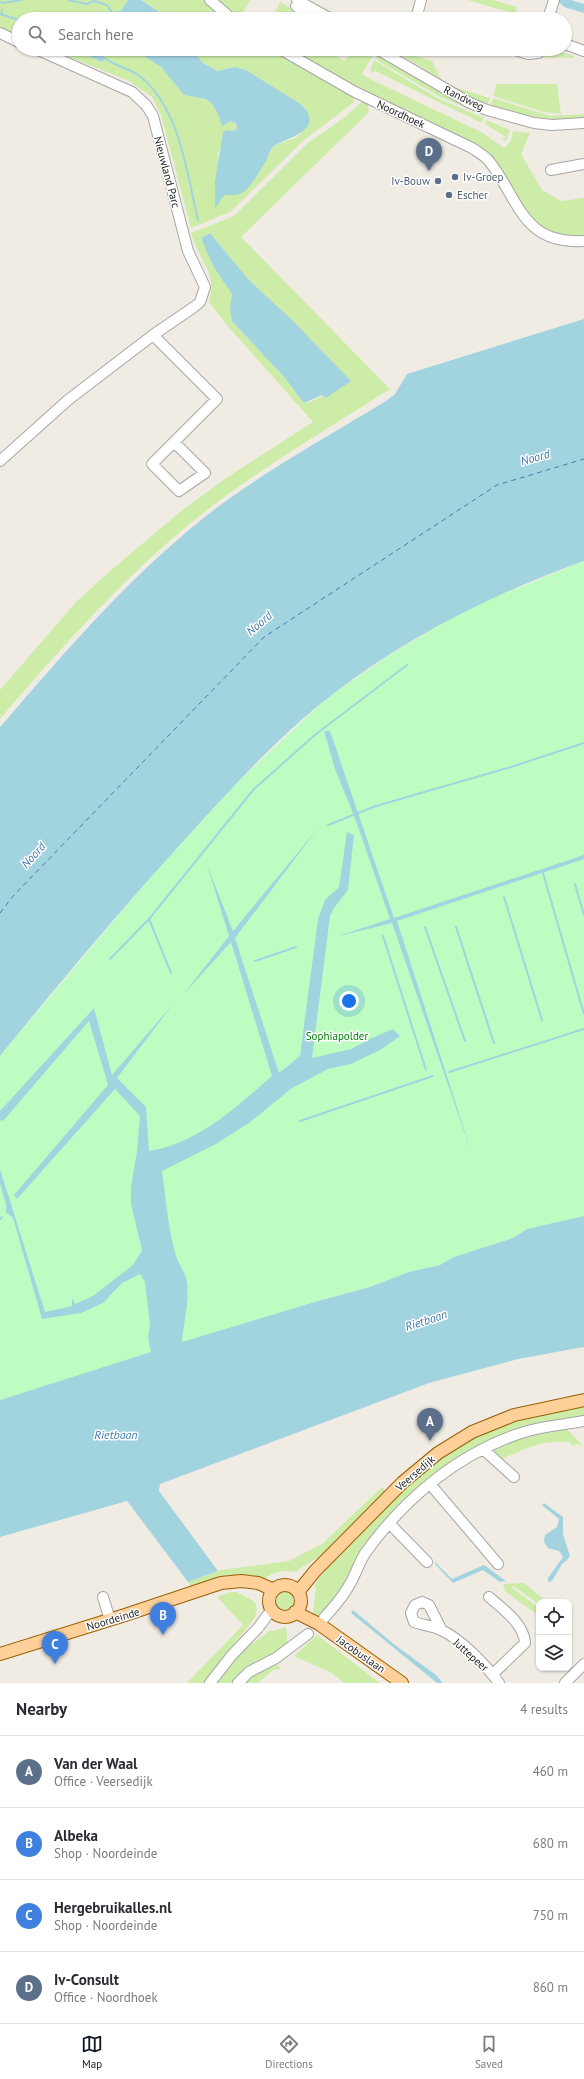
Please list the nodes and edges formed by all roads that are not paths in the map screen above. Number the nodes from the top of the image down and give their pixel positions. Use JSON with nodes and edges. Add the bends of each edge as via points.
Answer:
{"nodes":[{"id":1,"x":210,"y":0,"type":"edge"},
{"id":2,"x":296,"y":0,"type":"edge"},
{"id":3,"x":421,"y":0,"type":"edge"},
{"id":4,"x":554,"y":1,"type":"edge"},
{"id":5,"x":224,"y":12,"type":"edge"},
{"id":6,"x":304,"y":12,"type":"edge"},
{"id":7,"x":318,"y":12,"type":"edge"},
{"id":8,"x":418,"y":12,"type":"edge"},
{"id":9,"x":550,"y":12,"type":"edge"},
{"id":10,"x":0,"y":33,"type":"edge"},
{"id":11,"x":12,"y":39,"type":"edge"},
{"id":12,"x":572,"y":47,"type":"edge"},
{"id":13,"x":584,"y":51,"type":"edge"},
{"id":14,"x":52,"y":56,"type":"edge"},
{"id":15,"x":292,"y":56,"type":"edge"},
{"id":16,"x":389,"y":56,"type":"edge"},
{"id":17,"x":584,"y":123,"type":"edge"},
{"id":18,"x":584,"y":164,"type":"edge"},
{"id":19,"x":552,"y":170,"type":"dead end"},
{"id":20,"x":584,"y":241,"type":"edge"},
{"id":21,"x":153,"y":335,"type":"junction"},
{"id":22,"x":174,"y":442,"type":"junction"},
{"id":23,"x":0,"y":462,"type":"edge"},
{"id":24,"x":584,"y":1400,"type":"edge"},
{"id":25,"x":584,"y":1422,"type":"edge"},
{"id":26,"x":483,"y":1449,"type":"junction"},
{"id":27,"x":514,"y":1477,"type":"dead end"},
{"id":28,"x":430,"y":1484,"type":"junction"},
{"id":29,"x":390,"y":1524,"type":"junction"},
{"id":30,"x":427,"y":1562,"type":"dead end"},
{"id":31,"x":498,"y":1564,"type":"dead end"},
{"id":32,"x":296,"y":1590,"type":"junction"},
{"id":33,"x":272,"y":1593,"type":"junction"},
{"id":34,"x":103,"y":1597,"type":"dead end"},
{"id":35,"x":489,"y":1597,"type":"dead end"},
{"id":36,"x":298,"y":1609,"type":"junction"},
{"id":37,"x":275,"y":1612,"type":"junction"},
{"id":38,"x":110,"y":1620,"type":"junction"},
{"id":39,"x":322,"y":1621,"type":"junction"},
{"id":40,"x":441,"y":1630,"type":"dead end"},
{"id":41,"x":308,"y":1634,"type":"dead end"},
{"id":42,"x":0,"y":1654,"type":"edge"},
{"id":43,"x":584,"y":1664,"type":"edge"},
{"id":44,"x":492,"y":1674,"type":"junction"},
{"id":45,"x":210,"y":1683,"type":"edge"},
{"id":46,"x":238,"y":1683,"type":"edge"},
{"id":47,"x":402,"y":1683,"type":"edge"},
{"id":48,"x":499,"y":1683,"type":"edge"},
{"id":49,"x":565,"y":1683,"type":"edge"}],
"edges":[{"from":1,"to":5,"type":"street"},
{"from":2,"to":6,"type":"street","via":[[297,8]]},
{"from":2,"to":7,"type":"street"},
{"from":3,"to":8,"type":"street"},
{"from":4,"to":9,"type":"street"},
{"from":10,"to":11,"type":"street"},
{"from":12,"to":13,"type":"street"},
{"from":14,"to":21,"type":"street","name":"Nieuwland Parc","via":[[132,92],[153,116],[188,251],[205,287],[200,302]]},
{"from":15,"to":20,"type":"street","name":"Noordhoek","via":[[355,92],[472,148],[488,160],[530,224],[550,236],[563,240]]},
{"from":16,"to":17,"type":"street","name":"Randweg","via":[[470,103],[487,110],[534,124]]},
{"from":18,"to":19,"type":"street"},
{"from":21,"to":22,"type":"street","via":[[217,399]]},
{"from":21,"to":23,"type":"street","name":"Nieuwland Parc","via":[[68,400]]},
{"from":22,"to":22,"type":"street","via":[[152,464],[179,491],[205,473]]},
{"from":24,"to":32,"type":"main road","name":"Veersedijk","via":[[514,1415],[472,1432],[438,1453],[403,1482]]},
{"from":25,"to":26,"type":"street","via":[[522,1432]]},
{"from":26,"to":27,"type":"street"},
{"from":26,"to":28,"type":"street","via":[[458,1463]]},
{"from":28,"to":29,"type":"street","via":[[413,1498]]},
{"from":28,"to":31,"type":"street"},
{"from":29,"to":30,"type":"street"},
{"from":29,"to":39,"type":"street","via":[[365,1553],[346,1591]]},
{"from":32,"to":33,"type":"main road","via":[[283,1585]]},
{"from":32,"to":36,"type":"main road","via":[[301,1599]]},
{"from":33,"to":37,"type":"main road","via":[[270,1603]]},
{"from":33,"to":38,"type":"main road","name":"Noordeinde","via":[[258,1583],[221,1583]]},
{"from":34,"to":38,"type":"street"},
{"from":35,"to":44,"type":"street","via":[[508,1613],[522,1632],[526,1644]]},
{"from":36,"to":37,"type":"main road","via":[[287,1616]]},
{"from":36,"to":39,"type":"main road","name":"Jacobuslaan"},
{"from":37,"to":45,"type":"street","via":[[264,1626],[258,1628],[232,1655]]},
{"from":38,"to":42,"type":"main road","name":"Noordeinde"},
{"from":39,"to":47,"type":"main road","name":"Jacobuslaan"},
{"from":40,"to":44,"type":"street","name":"Juttepeer","via":[[461,1644]]},
{"from":41,"to":46,"type":"street","via":[[276,1658],[249,1672]]},
{"from":43,"to":49,"type":"street"},
{"from":44,"to":48,"type":"street","name":"Juttepeer"}]}
